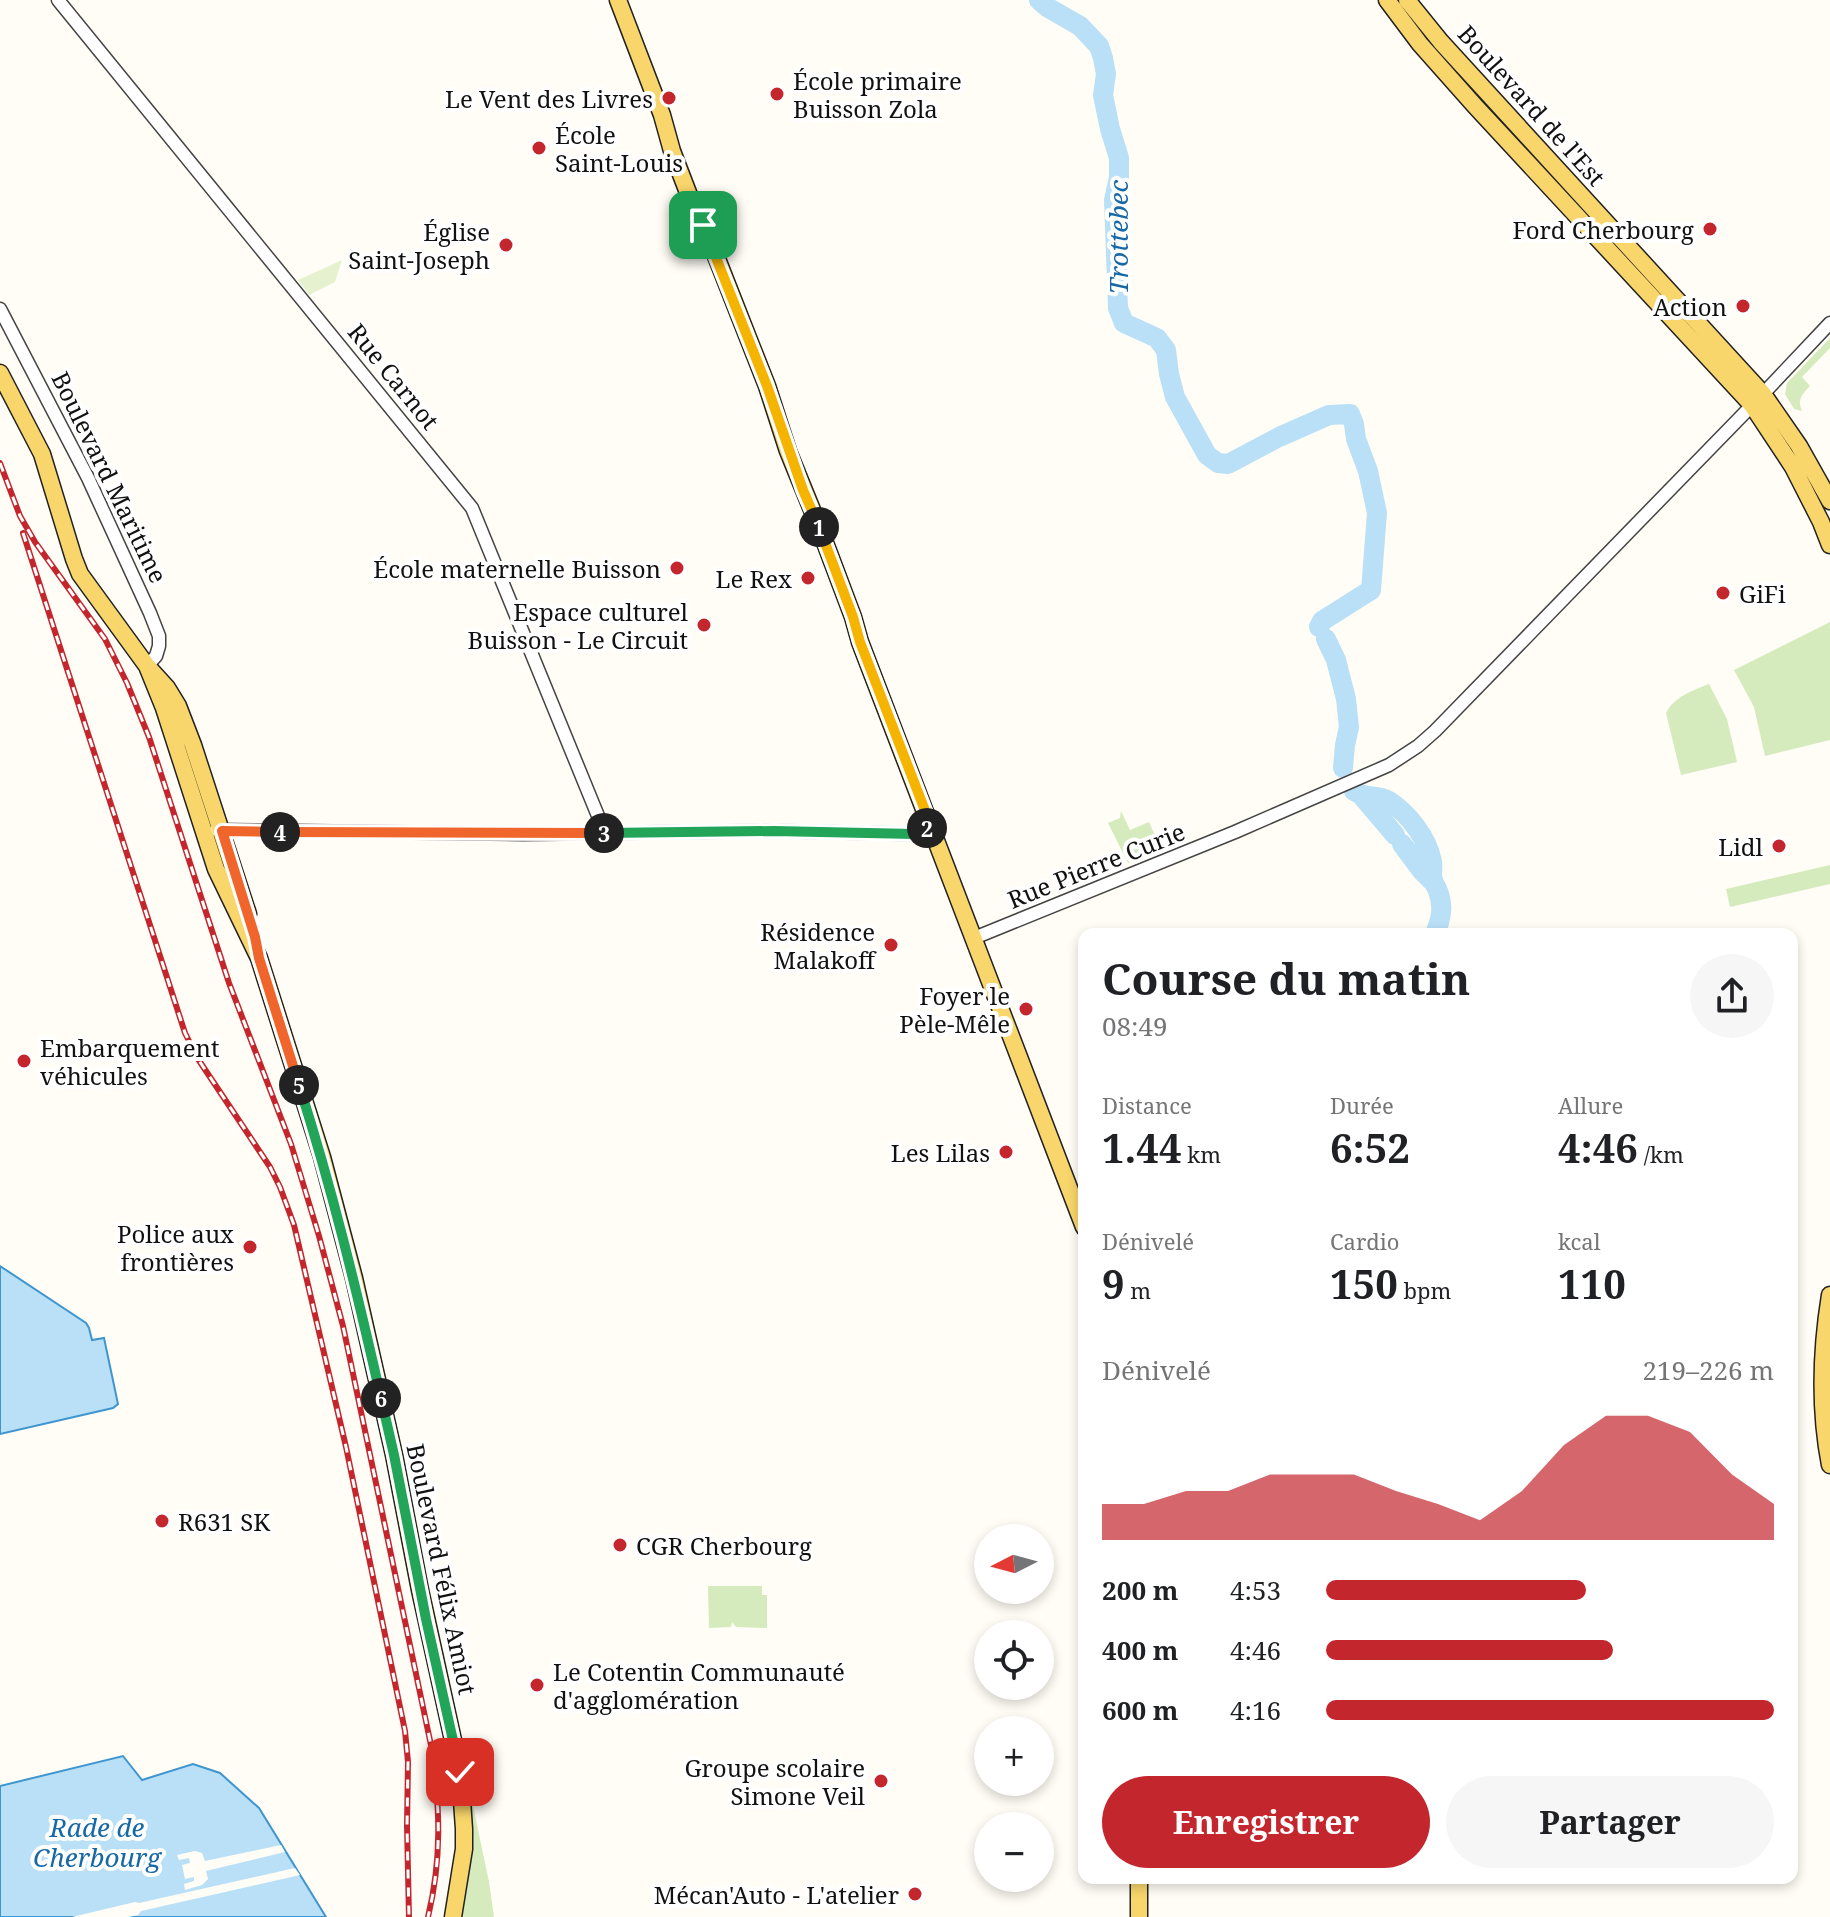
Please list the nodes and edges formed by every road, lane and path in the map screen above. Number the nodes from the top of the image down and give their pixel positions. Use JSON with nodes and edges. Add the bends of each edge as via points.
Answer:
{"nodes":[{"id":1,"x":58,"y":0,"type":"edge"},
{"id":2,"x":618,"y":0,"type":"edge"},
{"id":3,"x":1387,"y":0,"type":"edge"},
{"id":4,"x":1407,"y":0,"type":"edge"},
{"id":5,"x":0,"y":309,"type":"edge"},
{"id":6,"x":1830,"y":323,"type":"edge"},
{"id":7,"x":0,"y":373,"type":"edge"},
{"id":8,"x":1757,"y":400,"type":"junction"},
{"id":9,"x":1830,"y":501,"type":"edge"},
{"id":10,"x":1830,"y":545,"type":"edge"},
{"id":11,"x":147,"y":666,"type":"junction"},
{"id":12,"x":199,"y":816,"type":"junction"},
{"id":13,"x":931,"y":826,"type":"junction"},
{"id":14,"x":222,"y":831,"type":"junction"},
{"id":15,"x":605,"y":833,"type":"junction"},
{"id":16,"x":974,"y":938,"type":"junction"},
{"id":17,"x":259,"y":958,"type":"junction"},
{"id":18,"x":1078,"y":1211,"type":"edge"},
{"id":19,"x":1830,"y":1295,"type":"edge"},
{"id":20,"x":1830,"y":1465,"type":"edge"},
{"id":21,"x":1139,"y":1884,"type":"edge"},
{"id":22,"x":453,"y":1917,"type":"edge"},
{"id":23,"x":1139,"y":1917,"type":"edge"}],
"edges":[{"from":1,"to":15,"type":"street","name":"Rue Carnot","via":[[472,508]]},
{"from":2,"to":13,"type":"main road"},
{"from":3,"to":8,"type":"main road","name":"Boulevard de l'Est","via":[[1420,44],[1613,257]]},
{"from":4,"to":8,"type":"main road","name":"Boulevard de l'Est","via":[[1625,241]]},
{"from":5,"to":11,"type":"street","name":"Boulevard Maritime","via":[[88,478],[150,613],[159,646]]},
{"from":6,"to":8,"type":"street","name":"Rue Pierre Curie"},
{"from":7,"to":11,"type":"main road","via":[[42,454],[77,567]]},
{"from":8,"to":9,"type":"main road","via":[[1807,459]]},
{"from":8,"to":10,"type":"main road"},
{"from":8,"to":16,"type":"street","name":"Rue Pierre Curie","via":[[1418,746],[1389,765],[1235,832]]},
{"from":11,"to":12,"type":"main road"},
{"from":11,"to":14,"type":"main road","via":[[167,688],[185,722]]},
{"from":12,"to":14,"type":"street"},
{"from":12,"to":17,"type":"main road","name":"Boulevard Félix Amiot","via":[[216,869]]},
{"from":13,"to":15,"type":"street","via":[[914,834]]},
{"from":13,"to":16,"type":"main road"},
{"from":14,"to":15,"type":"street"},
{"from":14,"to":17,"type":"main road","name":"Boulevard Félix Amiot"},
{"from":16,"to":18,"type":"main road"},
{"from":17,"to":22,"type":"main road","name":"Boulevard Félix Amiot","via":[[352,1270],[460,1772],[464,1849]]},
{"from":19,"to":20,"type":"main road","via":[[1822,1375]]},
{"from":21,"to":23,"type":"main road"}]}
